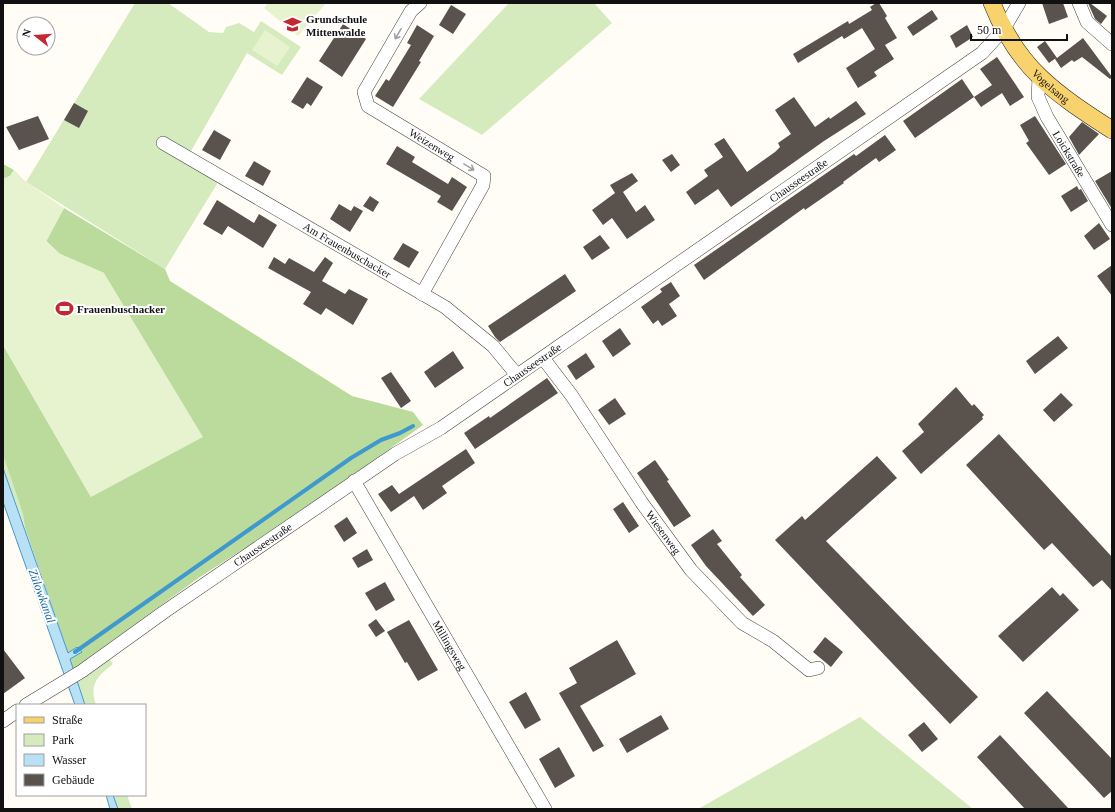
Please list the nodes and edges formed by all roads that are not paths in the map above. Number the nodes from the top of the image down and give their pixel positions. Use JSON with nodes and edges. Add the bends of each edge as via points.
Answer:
{"nodes":[{"id":1,"x":420,"y":3,"type":"edge"},
{"id":2,"x":992,"y":3,"type":"edge"},
{"id":3,"x":1019,"y":3,"type":"edge"},
{"id":4,"x":1079,"y":3,"type":"edge"},
{"id":5,"x":1003,"y":30,"type":"junction"},
{"id":6,"x":1112,"y":44,"type":"edge"},
{"id":7,"x":1039,"y":78,"type":"junction"},
{"id":8,"x":1112,"y":130,"type":"edge"},
{"id":9,"x":163,"y":143,"type":"dead end"},
{"id":10,"x":1112,"y":225,"type":"edge"},
{"id":11,"x":422,"y":294,"type":"junction"},
{"id":12,"x":543,"y":358,"type":"junction"},
{"id":13,"x":517,"y":375,"type":"junction"},
{"id":14,"x":354,"y":481,"type":"junction"},
{"id":15,"x":818,"y":668,"type":"dead end"},
{"id":16,"x":28,"y":704,"type":"edge"},
{"id":17,"x":16,"y":712,"type":"edge"},
{"id":18,"x":3,"y":721,"type":"edge"},
{"id":19,"x":545,"y":809,"type":"edge"}],
"edges":[{"from":1,"to":11,"type":"street","name":"Weizenweg","one_way":true,"via":[[411,12],[364,92],[368,106],[484,176],[483,185]]},
{"from":2,"to":5,"type":"main road","name":"Vogelsang"},
{"from":3,"to":5,"type":"street","name":"Chausseestraße"},
{"from":4,"to":6,"type":"street","via":[[1087,22]]},
{"from":5,"to":7,"type":"main road","name":"Vogelsang"},
{"from":5,"to":12,"type":"street","name":"Chausseestraße","via":[[982,53]]},
{"from":7,"to":8,"type":"main road","name":"Vogelsang"},
{"from":7,"to":10,"type":"street","name":"Loickstraße","via":[[1038,97],[1047,118]]},
{"from":9,"to":11,"type":"street","name":"Am Frauenbuschacker"},
{"from":11,"to":13,"type":"street","name":"Am Frauenbuschacker","via":[[445,307],[494,346]]},
{"from":12,"to":13,"type":"street","name":"Chausseestraße"},
{"from":12,"to":15,"type":"street","name":"Wiesenweg","via":[[572,396],[642,503],[692,570],[742,624],[773,641],[809,670]]},
{"from":13,"to":14,"type":"street","name":"Chausseestraße","via":[[424,439],[395,454]]},
{"from":14,"to":16,"type":"street","name":"Chausseestraße","via":[[82,671]]},
{"from":14,"to":19,"type":"street","name":"Millingsweg"},
{"from":17,"to":18,"type":"street"}]}
